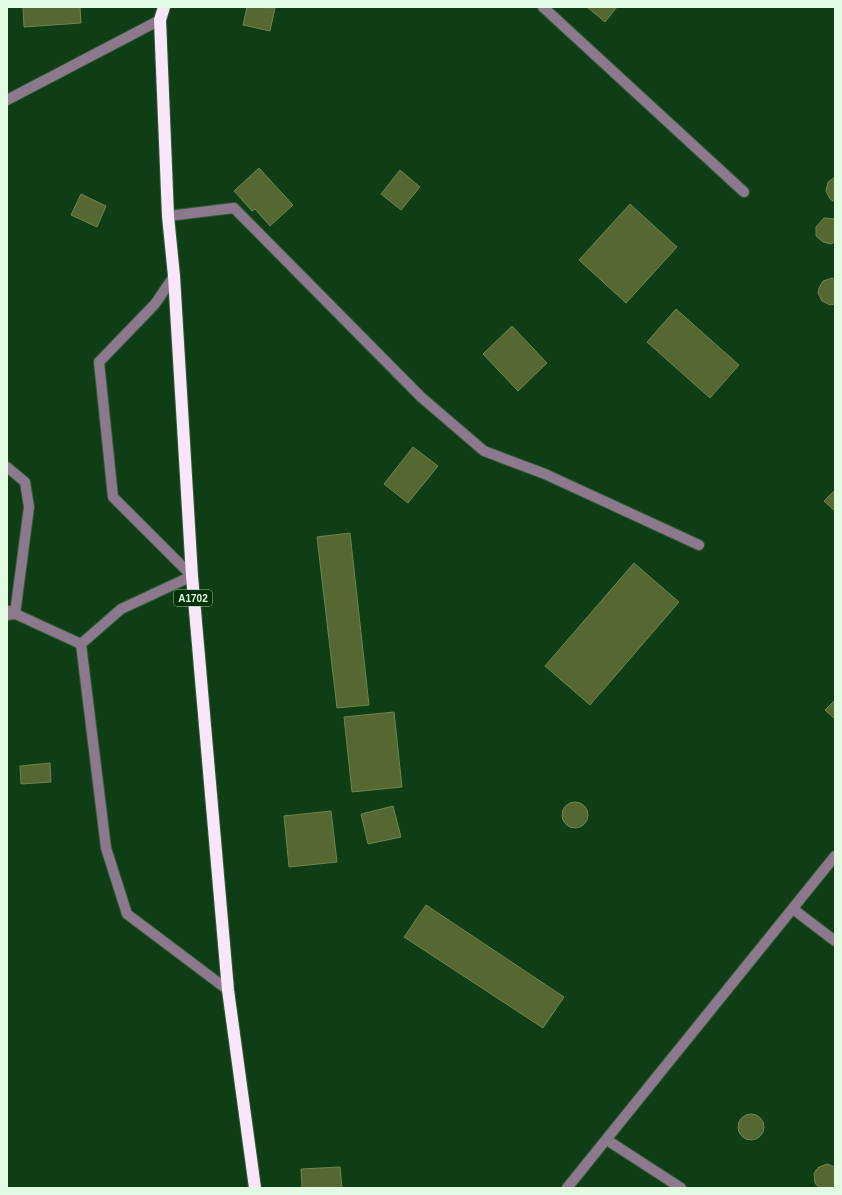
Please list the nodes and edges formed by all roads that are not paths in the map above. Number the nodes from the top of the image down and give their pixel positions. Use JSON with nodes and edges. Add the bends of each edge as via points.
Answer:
{"nodes":[{"id":1,"x":164,"y":7,"type":"edge"},
{"id":2,"x":543,"y":7,"type":"edge"},
{"id":3,"x":160,"y":20,"type":"junction"},
{"id":4,"x":7,"y":100,"type":"edge"},
{"id":5,"x":744,"y":192,"type":"dead end"},
{"id":6,"x":168,"y":216,"type":"junction"},
{"id":7,"x":174,"y":276,"type":"junction"},
{"id":8,"x":7,"y":467,"type":"edge"},
{"id":9,"x":699,"y":545,"type":"dead end"},
{"id":10,"x":192,"y":576,"type":"junction"},
{"id":11,"x":10,"y":613,"type":"edge"},
{"id":12,"x":80,"y":644,"type":"junction"},
{"id":13,"x":835,"y":856,"type":"edge"},
{"id":14,"x":793,"y":909,"type":"junction"},
{"id":15,"x":835,"y":941,"type":"edge"},
{"id":16,"x":228,"y":990,"type":"junction"},
{"id":17,"x":607,"y":1140,"type":"junction"},
{"id":18,"x":255,"y":1188,"type":"edge"},
{"id":19,"x":567,"y":1188,"type":"edge"},
{"id":20,"x":681,"y":1188,"type":"edge"}],
"edges":[{"from":1,"to":3,"type":"highway","number":"A1702"},
{"from":2,"to":5,"type":"street"},
{"from":3,"to":4,"type":"street"},
{"from":3,"to":6,"type":"highway","number":"A1702"},
{"from":6,"to":7,"type":"highway","number":"A1702"},
{"from":6,"to":9,"type":"street","via":[[234,208],[420,397],[484,452],[545,474]]},
{"from":7,"to":10,"type":"highway","number":"A1702"},
{"from":7,"to":10,"type":"street","via":[[155,304],[99,362],[113,497]]},
{"from":8,"to":11,"type":"street","via":[[25,482],[29,507]]},
{"from":10,"to":12,"type":"street","via":[[122,609]]},
{"from":10,"to":16,"type":"highway","number":"A1702"},
{"from":11,"to":12,"type":"street"},
{"from":12,"to":16,"type":"street","via":[[106,848],[127,914]]},
{"from":13,"to":14,"type":"street"},
{"from":14,"to":15,"type":"street"},
{"from":14,"to":17,"type":"street"},
{"from":16,"to":18,"type":"highway","number":"A1702"},
{"from":17,"to":19,"type":"street"},
{"from":17,"to":20,"type":"street"}]}
